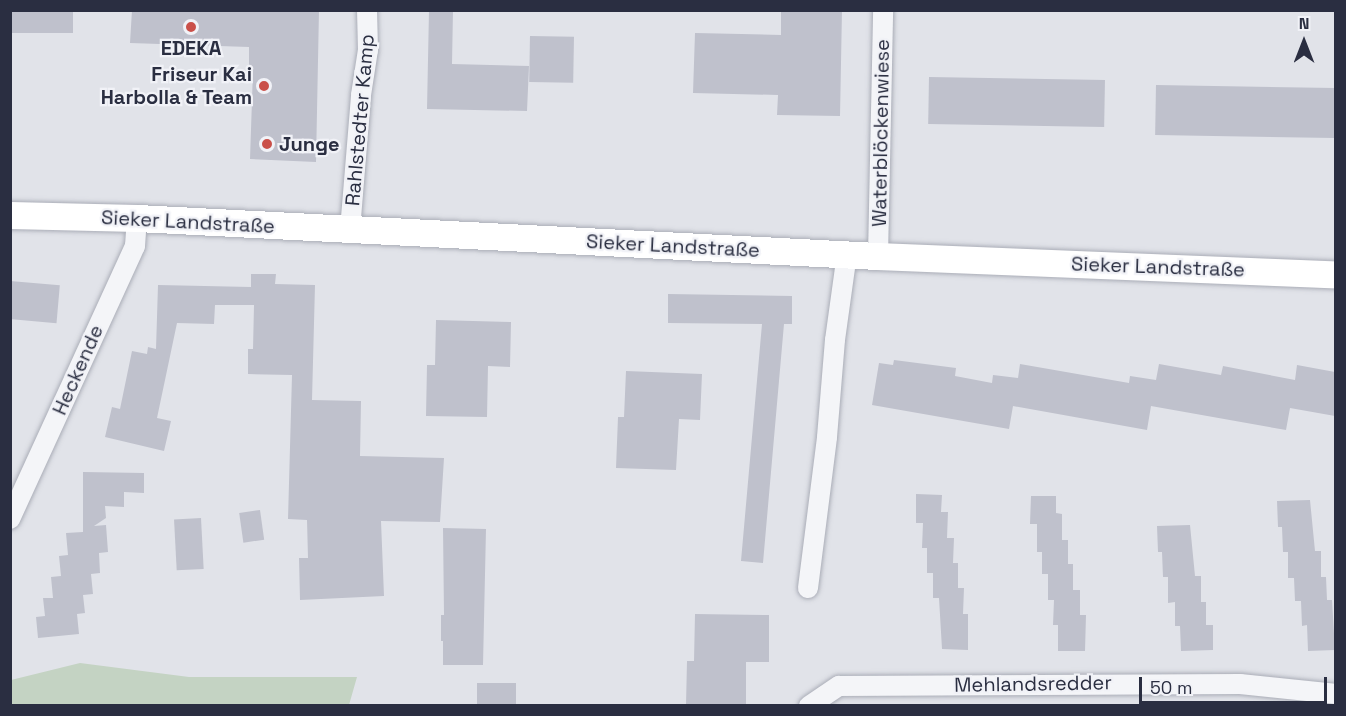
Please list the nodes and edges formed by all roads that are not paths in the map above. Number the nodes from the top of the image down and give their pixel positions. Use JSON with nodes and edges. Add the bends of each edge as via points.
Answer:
{"nodes":[{"id":1,"x":367,"y":10,"type":"edge"},
{"id":2,"x":883,"y":10,"type":"edge"},
{"id":3,"x":10,"y":215,"type":"edge"},
{"id":4,"x":137,"y":218,"type":"junction"},
{"id":5,"x":350,"y":230,"type":"junction"},
{"id":6,"x":847,"y":254,"type":"junction"},
{"id":7,"x":878,"y":256,"type":"junction"},
{"id":8,"x":1335,"y":274,"type":"edge"},
{"id":9,"x":10,"y":519,"type":"edge"},
{"id":10,"x":808,"y":588,"type":"dead end"},
{"id":11,"x":1335,"y":694,"type":"edge"},
{"id":12,"x":808,"y":705,"type":"edge"}],
"edges":[{"from":1,"to":5,"type":"street","name":"Rahlstedter Kamp","via":[[369,50],[361,95]]},
{"from":2,"to":7,"type":"street","name":"Waterblöckenwiese"},
{"from":3,"to":4,"type":"main road","name":"Sieker Landstraße"},
{"from":4,"to":5,"type":"main road","name":"Sieker Landstraße"},
{"from":4,"to":9,"type":"street","name":"Heckende","via":[[135,246]]},
{"from":5,"to":6,"type":"main road","name":"Sieker Landstraße"},
{"from":6,"to":7,"type":"main road","name":"Sieker Landstraße"},
{"from":6,"to":10,"type":"street"},
{"from":7,"to":8,"type":"main road","name":"Sieker Landstraße"},
{"from":11,"to":12,"type":"street","name":"Mehlandsredder","via":[[1240,684],[839,686]]}]}
